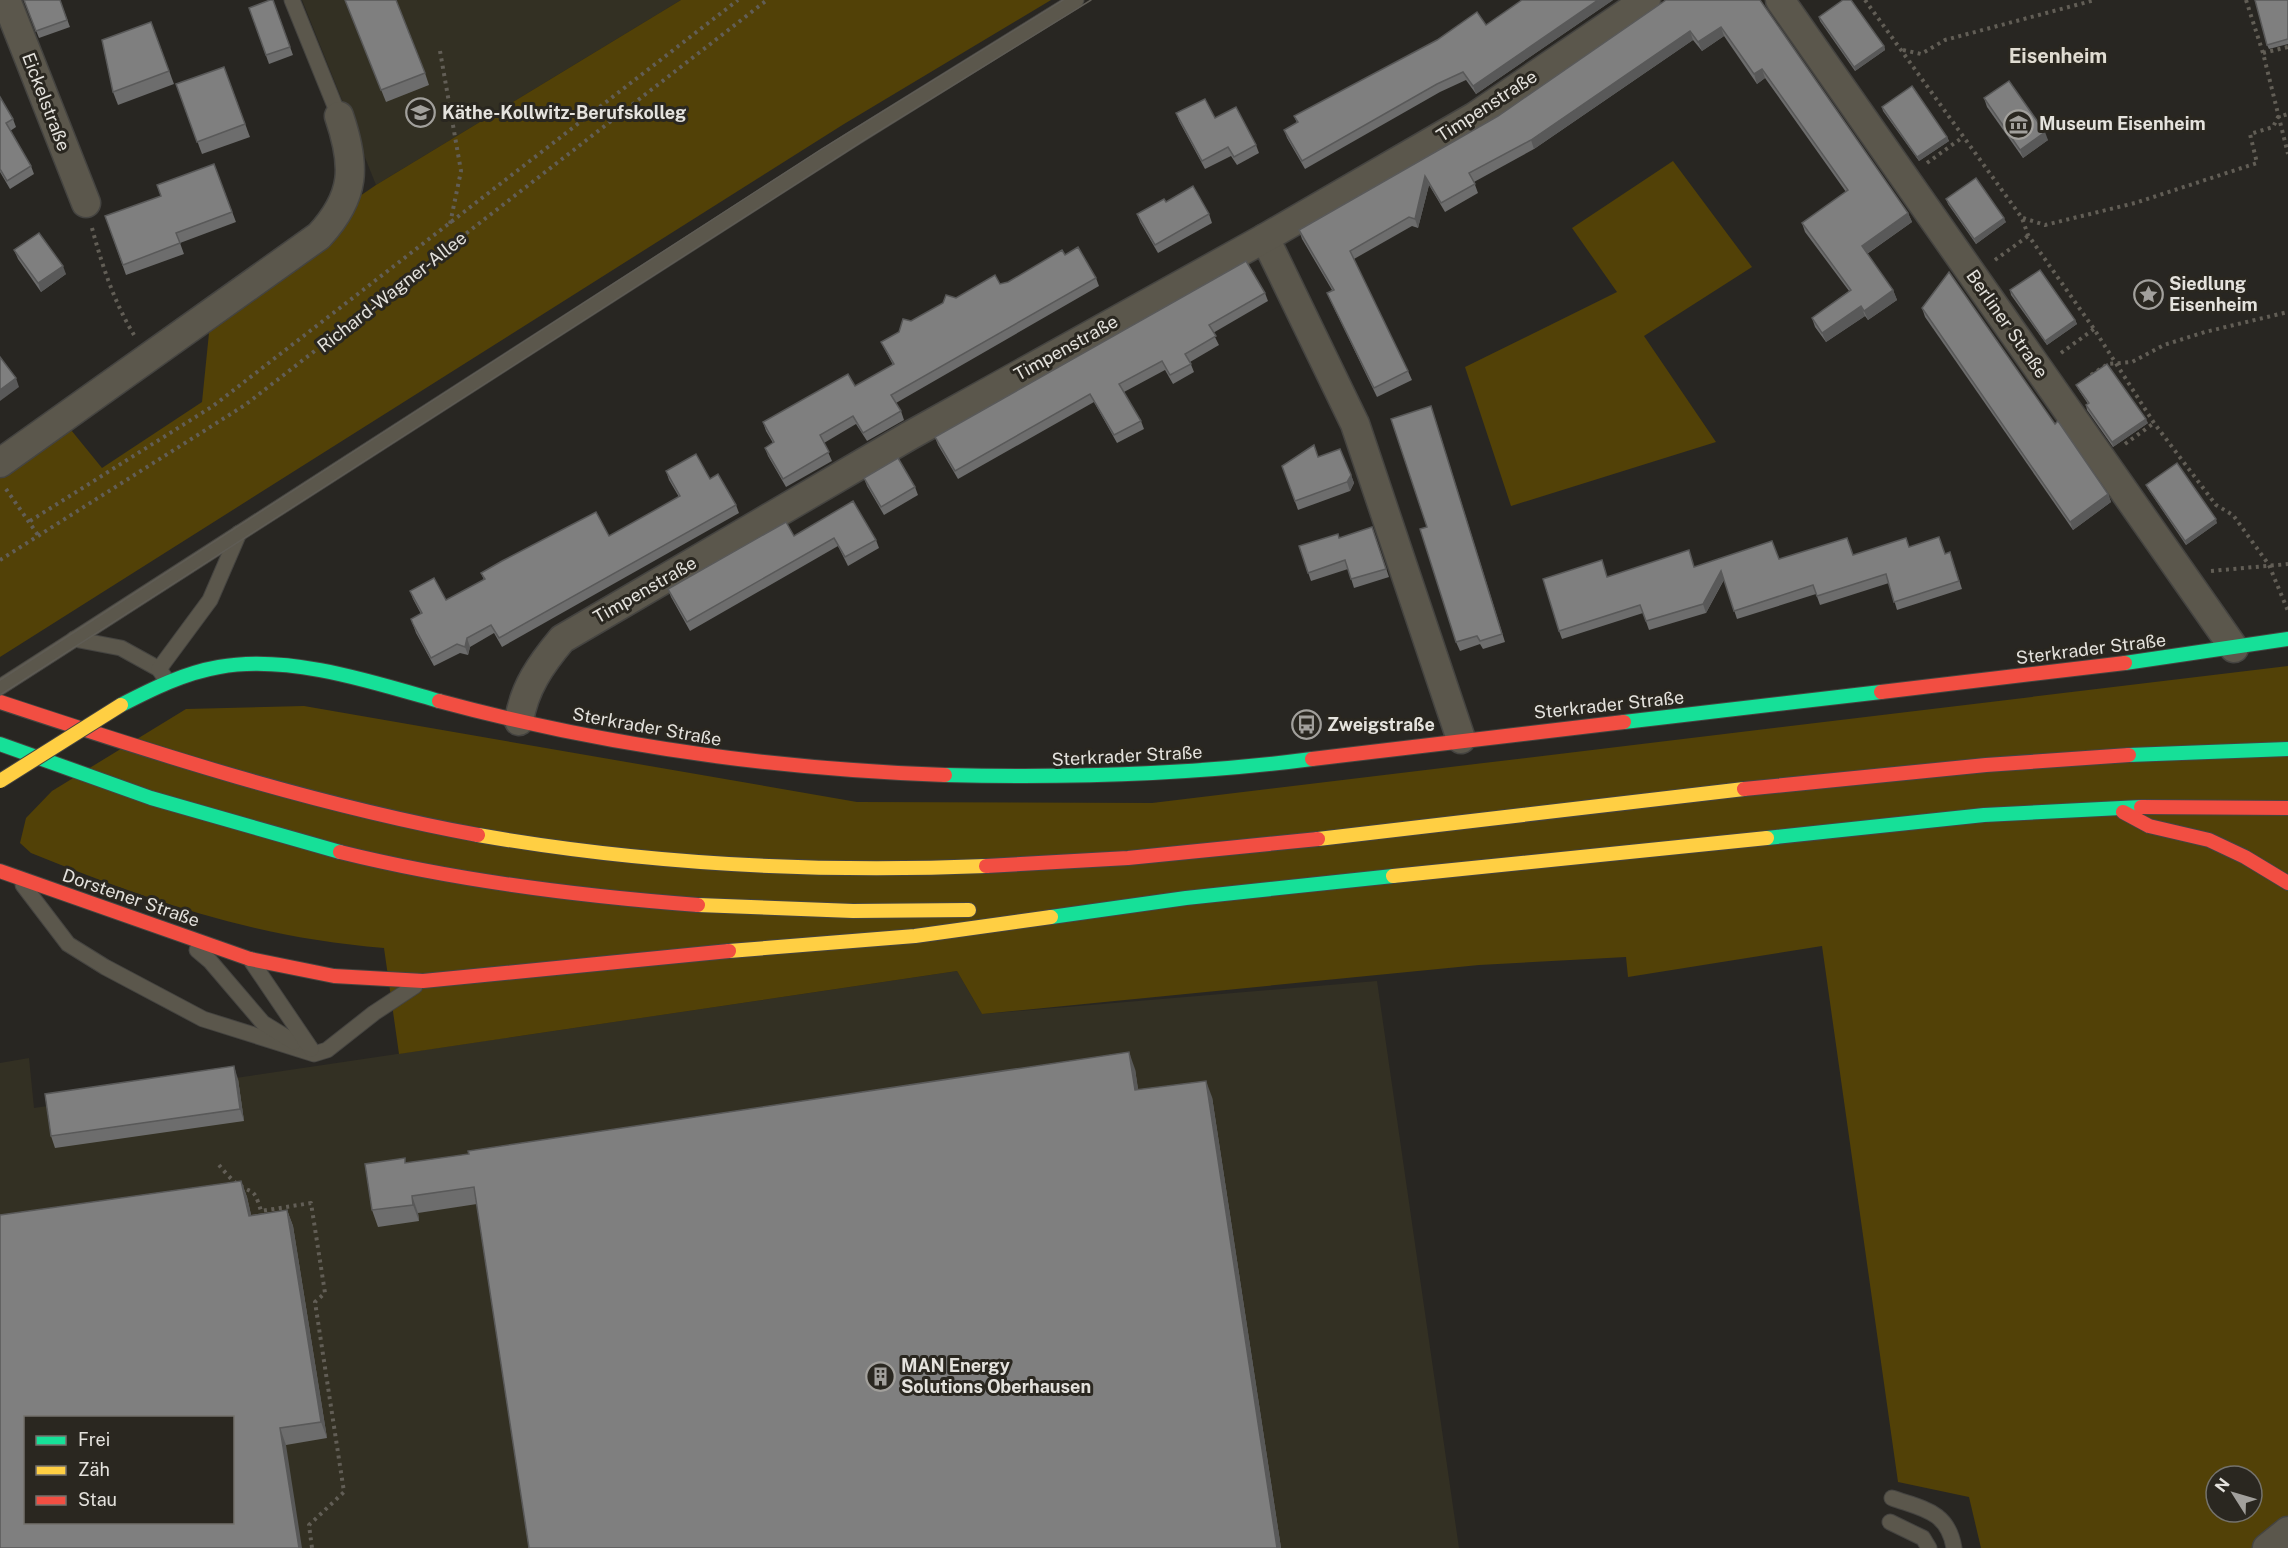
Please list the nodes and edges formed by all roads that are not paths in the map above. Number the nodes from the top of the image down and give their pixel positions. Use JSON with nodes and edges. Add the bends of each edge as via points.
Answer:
{"nodes":[{"id":1,"x":6,"y":0,"type":"edge"},
{"id":2,"x":292,"y":0,"type":"edge"},
{"id":3,"x":1076,"y":0,"type":"edge"},
{"id":4,"x":1646,"y":0,"type":"edge"},
{"id":5,"x":1780,"y":0,"type":"edge"},
{"id":6,"x":339,"y":116,"type":"joint"},
{"id":7,"x":86,"y":203,"type":"road end"},
{"id":8,"x":1265,"y":238,"type":"junction"},
{"id":9,"x":0,"y":463,"type":"edge"},
{"id":10,"x":239,"y":533,"type":"junction"},
{"id":11,"x":74,"y":639,"type":"junction"},
{"id":12,"x":2288,"y":639,"type":"edge"},
{"id":13,"x":2234,"y":648,"type":"junction"},
{"id":14,"x":163,"y":675,"type":"junction"},
{"id":15,"x":0,"y":687,"type":"edge"},
{"id":16,"x":0,"y":702,"type":"edge"},
{"id":17,"x":519,"y":721,"type":"junction"},
{"id":18,"x":1461,"y":739,"type":"junction"},
{"id":19,"x":0,"y":744,"type":"edge"},
{"id":20,"x":2288,"y":749,"type":"edge"},
{"id":21,"x":0,"y":781,"type":"edge"},
{"id":22,"x":2113,"y":807,"type":"junction"},
{"id":23,"x":2288,"y":808,"type":"edge"},
{"id":24,"x":0,"y":871,"type":"edge"},
{"id":25,"x":17,"y":877,"type":"junction"},
{"id":26,"x":2288,"y":883,"type":"edge"},
{"id":27,"x":1186,"y":898,"type":"junction"},
{"id":28,"x":1005,"y":909,"type":"dead end"},
{"id":29,"x":983,"y":910,"type":"dead end"},
{"id":30,"x":176,"y":933,"type":"junction"},
{"id":31,"x":250,"y":959,"type":"junction"},
{"id":32,"x":423,"y":981,"type":"junction"},
{"id":33,"x":314,"y":1054,"type":"junction"},
{"id":34,"x":1892,"y":1498,"type":"dead end"},
{"id":35,"x":1890,"y":1522,"type":"dead end"},
{"id":36,"x":2288,"y":1531,"type":"edge"},
{"id":37,"x":1929,"y":1548,"type":"edge"},
{"id":38,"x":1954,"y":1548,"type":"edge"},
{"id":39,"x":2266,"y":1548,"type":"edge"}],
"edges":[{"from":1,"to":7,"type":"street","name":"Eickelstraße"},
{"from":2,"to":6,"type":"lane"},
{"from":3,"to":10,"type":"lane"},
{"from":4,"to":8,"type":"street","name":"Timpenstraße","via":[[1474,117]]},
{"from":5,"to":13,"type":"street","name":"Berliner Straße"},
{"from":6,"to":9,"type":"street","via":[[350,148],[351,176],[346,201],[319,236]]},
{"from":8,"to":17,"type":"street","name":"Timpenstraße","via":[[909,436],[562,639],[538,667],[522,701]]},
{"from":8,"to":18,"type":"street","via":[[1355,424]]},
{"from":10,"to":11,"type":"lane"},
{"from":10,"to":14,"type":"lane","via":[[210,600]]},
{"from":11,"to":14,"type":"lane","via":[[121,648]]},
{"from":11,"to":15,"type":"lane"},
{"from":12,"to":13,"type":"main road","name":"Sterkrader Straße"},
{"from":13,"to":18,"type":"main road","name":"Sterkrader Straße"},
{"from":14,"to":17,"type":"main road","name":"Sterkrader Straße","via":[[255,664],[345,678]]},
{"from":14,"to":21,"type":"main road","name":"Sterkrader Straße","bridge":true},
{"from":16,"to":20,"type":"main road","via":[[181,762],[304,797],[424,824],[593,852],[788,867],[982,866],[1166,854],[1986,765]]},
{"from":17,"to":18,"type":"main road","name":"Sterkrader Straße","via":[[605,740],[778,765],[1021,778],[1241,767]]},
{"from":19,"to":29,"type":"main road","via":[[97,782],[179,807],[410,868],[573,893],[670,903],[809,912]]},
{"from":22,"to":23,"type":"main road"},
{"from":22,"to":26,"type":"main road","via":[[2150,826],[2228,848]]},
{"from":22,"to":27,"type":"main road","via":[[1984,815]]},
{"from":24,"to":25,"type":"main road","name":"Dorstener Straße"},
{"from":25,"to":30,"type":"main road","name":"Dorstener Straße"},
{"from":25,"to":33,"type":"lane","via":[[68,944],[105,967],[203,1019]]},
{"from":27,"to":28,"type":"main road"},
{"from":27,"to":32,"type":"main road","name":"Dorstener Straße","via":[[915,936]]},
{"from":30,"to":31,"type":"main road","name":"Dorstener Straße"},
{"from":30,"to":33,"type":"lane","via":[[210,961],[263,1023]]},
{"from":31,"to":32,"type":"main road","name":"Dorstener Straße","via":[[334,976]]},
{"from":31,"to":33,"type":"lane"},
{"from":32,"to":33,"type":"lane","via":[[327,1050]]},
{"from":34,"to":38,"type":"lane","via":[[1942,1519]]},
{"from":35,"to":37,"type":"lane","via":[[1923,1538]]},
{"from":36,"to":39,"type":"street"}]}
